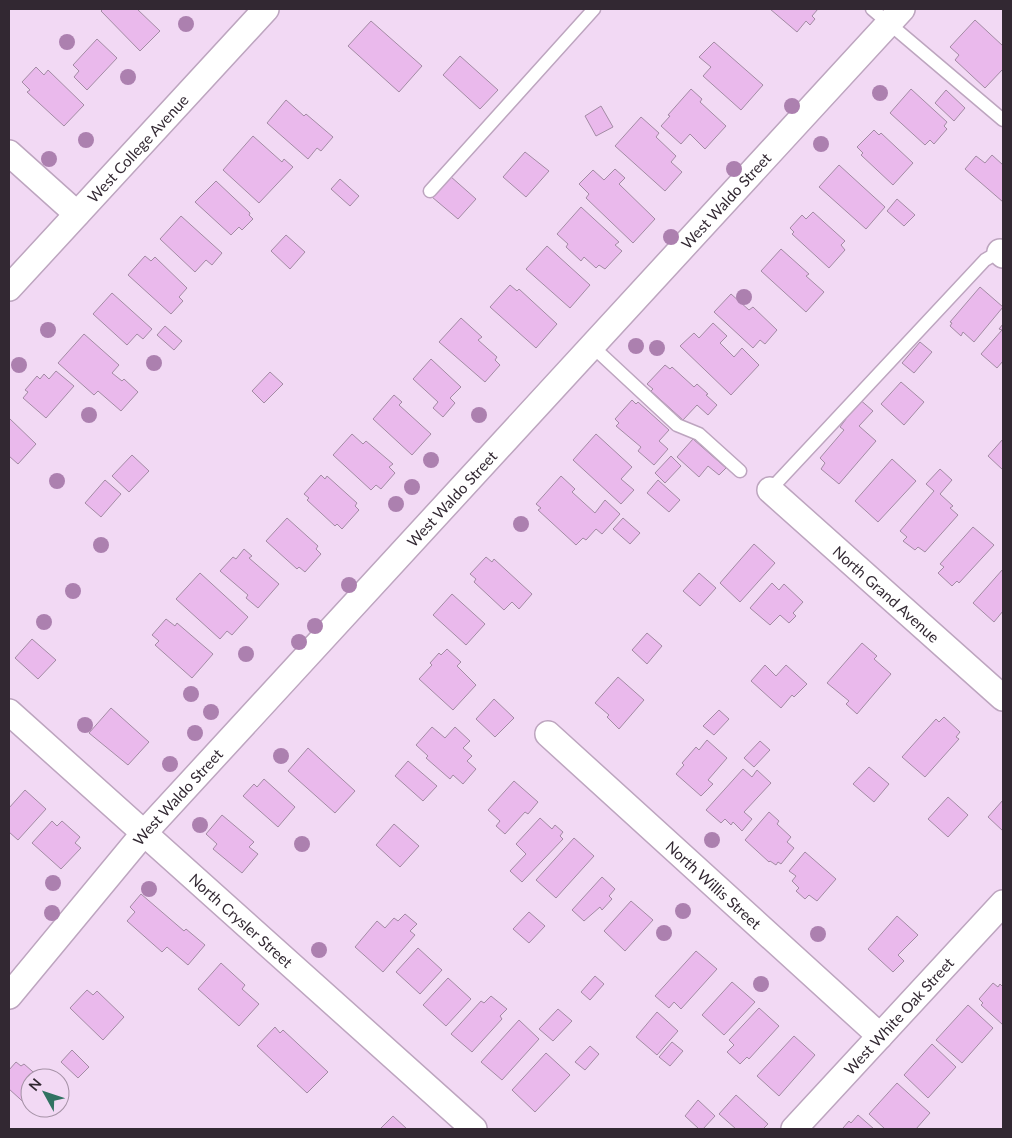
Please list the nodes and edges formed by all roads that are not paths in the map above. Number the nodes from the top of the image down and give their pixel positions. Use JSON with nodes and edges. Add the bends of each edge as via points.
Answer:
{"nodes":[{"id":1,"x":266,"y":9,"type":"edge"},
{"id":2,"x":594,"y":9,"type":"edge"},
{"id":3,"x":888,"y":13,"type":"edge"},
{"id":4,"x":1003,"y":120,"type":"edge"},
{"id":5,"x":9,"y":153,"type":"edge"},
{"id":6,"x":430,"y":191,"type":"dead end"},
{"id":7,"x":77,"y":214,"type":"junction"},
{"id":8,"x":1002,"y":251,"type":"edge"},
{"id":9,"x":9,"y":288,"type":"edge"},
{"id":10,"x":592,"y":346,"type":"junction"},
{"id":11,"x":740,"y":471,"type":"dead end"},
{"id":12,"x":770,"y":490,"type":"joint"},
{"id":13,"x":1003,"y":698,"type":"edge"},
{"id":14,"x":9,"y":712,"type":"edge"},
{"id":15,"x":548,"y":734,"type":"dead end"},
{"id":16,"x":144,"y":833,"type":"junction"},
{"id":17,"x":1003,"y":903,"type":"edge"},
{"id":18,"x":9,"y":996,"type":"edge"},
{"id":19,"x":880,"y":1036,"type":"junction"},
{"id":20,"x":474,"y":1129,"type":"edge"},
{"id":21,"x":794,"y":1129,"type":"edge"}],
"edges":[{"from":1,"to":7,"type":"street","name":"West College Avenue"},
{"from":2,"to":6,"type":"lane"},
{"from":3,"to":4,"type":"lane"},
{"from":3,"to":10,"type":"street","name":"West Waldo Street"},
{"from":5,"to":7,"type":"street"},
{"from":7,"to":9,"type":"street","name":"West College Avenue"},
{"from":8,"to":12,"type":"lane","via":[[985,260]]},
{"from":10,"to":11,"type":"lane","via":[[677,425],[699,434]]},
{"from":10,"to":16,"type":"street","name":"West Waldo Street"},
{"from":12,"to":13,"type":"street","name":"North Grand Avenue"},
{"from":14,"to":16,"type":"street","name":"North Crysler Street"},
{"from":15,"to":19,"type":"street","name":"North Willis Street"},
{"from":16,"to":18,"type":"street","name":"West Waldo Street"},
{"from":16,"to":20,"type":"street","name":"North Crysler Street"},
{"from":17,"to":19,"type":"street","name":"West White Oak Street"},
{"from":19,"to":21,"type":"street","name":"West White Oak Street"}]}
